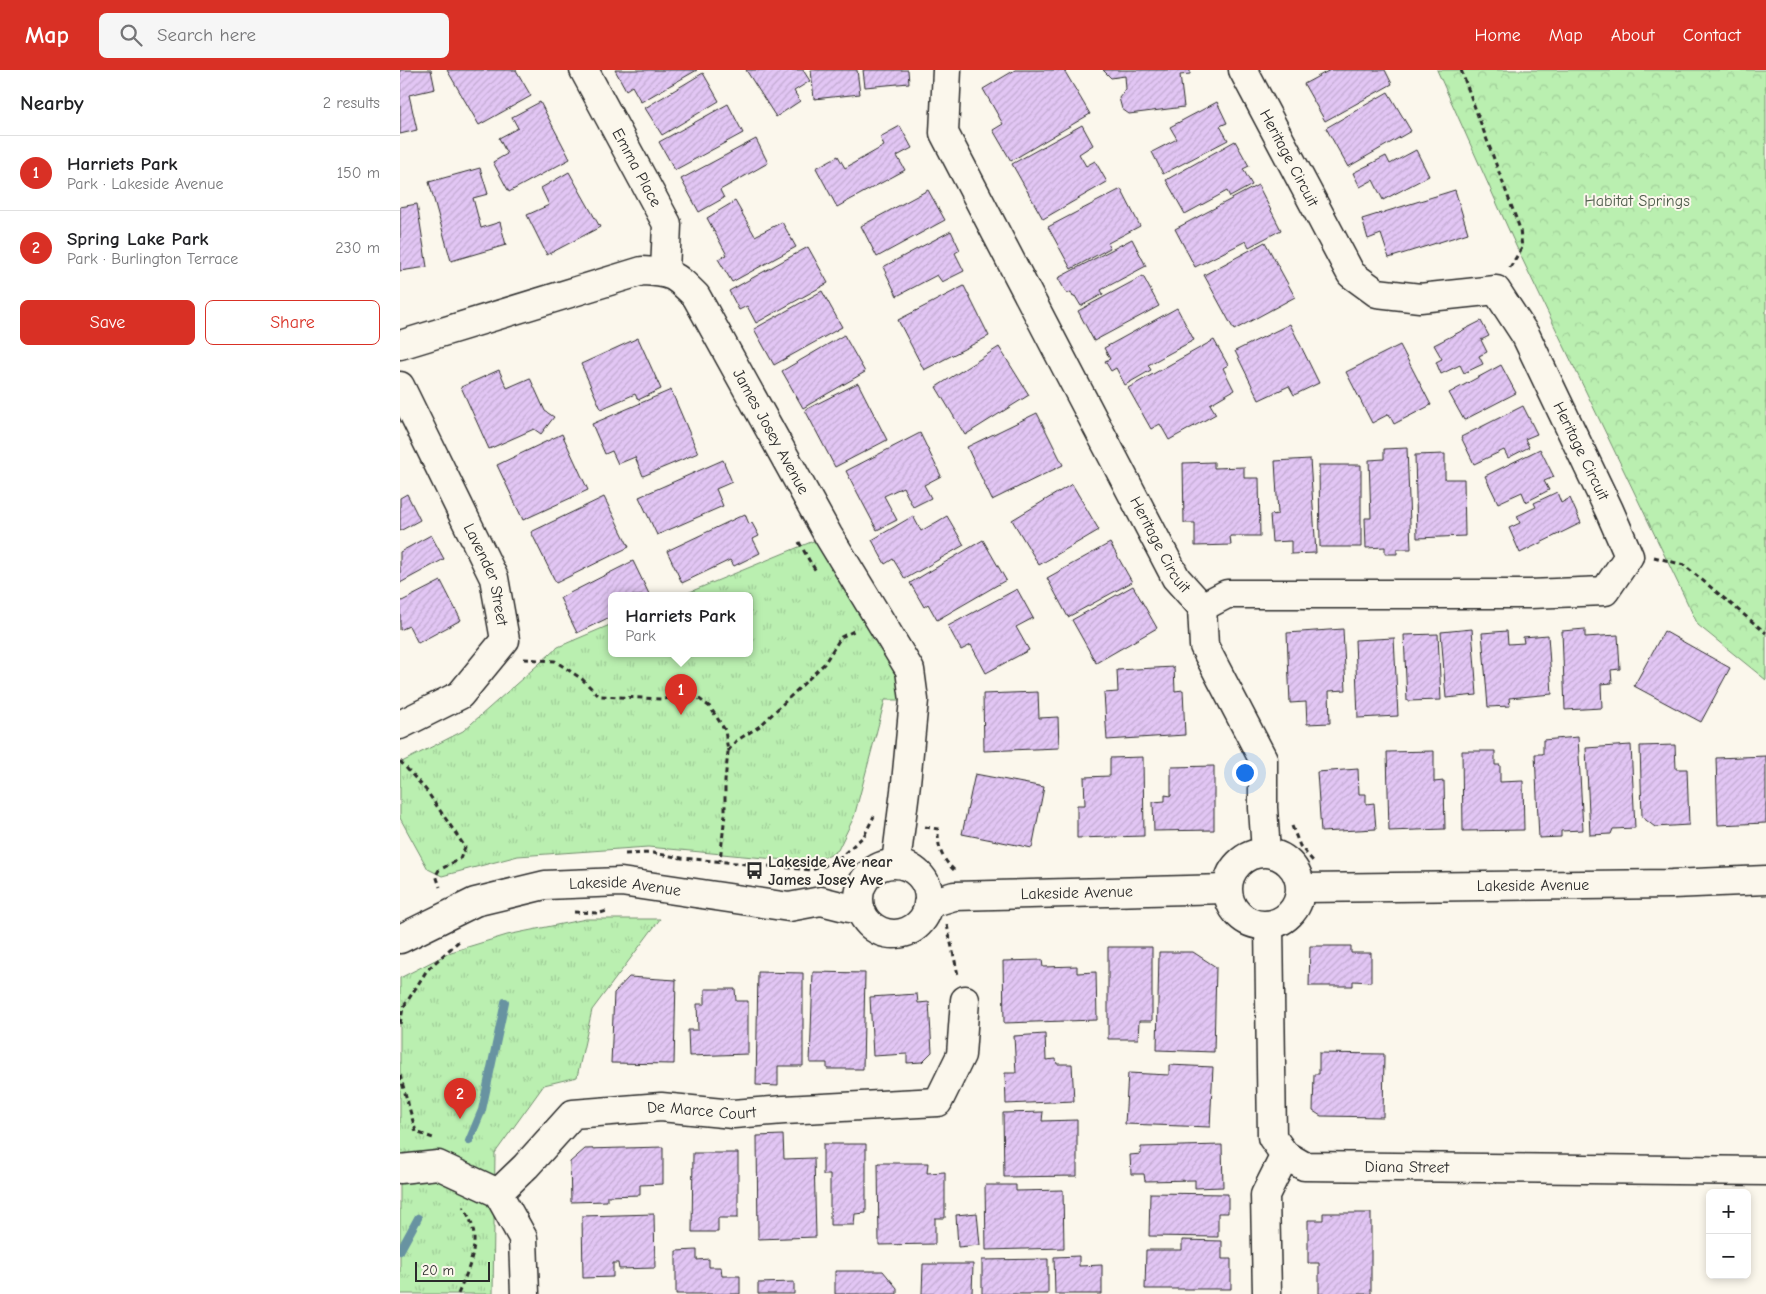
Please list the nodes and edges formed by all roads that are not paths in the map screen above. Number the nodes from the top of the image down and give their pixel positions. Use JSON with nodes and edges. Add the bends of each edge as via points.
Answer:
{"nodes":[{"id":1,"x":584,"y":70,"type":"edge"},
{"id":2,"x":947,"y":70,"type":"edge"},
{"id":3,"x":1243,"y":70,"type":"edge"},
{"id":4,"x":665,"y":272,"type":"junction"},
{"id":5,"x":400,"y":345,"type":"edge"},
{"id":6,"x":400,"y":386,"type":"edge"},
{"id":7,"x":1202,"y":607,"type":"junction"},
{"id":8,"x":400,"y":725,"type":"edge"},
{"id":9,"x":1255,"y":847,"type":"junction"},
{"id":10,"x":896,"y":863,"type":"junction"},
{"id":11,"x":1224,"y":877,"type":"junction"},
{"id":12,"x":1766,"y":880,"type":"edge"},
{"id":13,"x":1301,"y":888,"type":"junction"},
{"id":14,"x":928,"y":904,"type":"junction"},
{"id":15,"x":859,"y":906,"type":"junction"},
{"id":16,"x":1269,"y":925,"type":"junction"},
{"id":17,"x":400,"y":939,"type":"edge"},
{"id":18,"x":965,"y":1000,"type":"road end"},
{"id":19,"x":1284,"y":1155,"type":"junction"},
{"id":20,"x":400,"y":1168,"type":"edge"},
{"id":21,"x":1766,"y":1171,"type":"edge"},
{"id":22,"x":498,"y":1193,"type":"junction"},
{"id":23,"x":525,"y":1294,"type":"edge"},
{"id":24,"x":1267,"y":1294,"type":"edge"}],
"edges":[{"from":1,"to":4,"type":"street","name":"Emma Place","via":[[666,224]]},
{"from":2,"to":7,"type":"street","name":"Heritage Circuit","via":[[944,132],[1176,578]]},
{"from":3,"to":7,"type":"street","name":"Heritage Circuit","via":[[1351,274],[1377,293],[1420,298],[1496,290],[1526,336],[1629,556],[1604,591],[1227,594]]},
{"from":4,"to":5,"type":"street","via":[[642,271]]},
{"from":4,"to":10,"type":"street","name":"James Josey Avenue","via":[[677,278],[696,296],[828,535],[910,670],[914,700]]},
{"from":6,"to":8,"type":"street","name":"Lavender Street","via":[[494,578],[505,640],[460,695]]},
{"from":7,"to":9,"type":"street","name":"Heritage Circuit","via":[[1204,646],[1263,759],[1263,808]]},
{"from":9,"to":11,"type":"street","via":[[1254,853],[1239,862],[1229,877]]},
{"from":9,"to":13,"type":"street","via":[[1282,857],[1294,867]]},
{"from":10,"to":14,"type":"street","via":[[917,872],[928,893]]},
{"from":10,"to":15,"type":"street","via":[[885,864],[867,876],[858,895]]},
{"from":11,"to":14,"type":"street","name":"Lakeside Avenue","via":[[957,885]]},
{"from":11,"to":16,"type":"street","via":[[1236,912],[1250,922]]},
{"from":12,"to":13,"type":"street","name":"Lakeside Avenue"},
{"from":13,"to":16,"type":"street","via":[[1295,908],[1279,922]]},
{"from":14,"to":15,"type":"street","via":[[917,926],[894,934],[872,926]]},
{"from":15,"to":17,"type":"street","name":"Lakeside Avenue","via":[[848,908],[821,900],[789,907],[621,882],[544,885],[474,902]]},
{"from":16,"to":19,"type":"street","via":[[1272,1136]]},
{"from":18,"to":22,"type":"street","name":"De Marce Court","via":[[961,1055],[938,1102],[733,1114],[661,1107],[573,1114]]},
{"from":19,"to":21,"type":"street","name":"Diana Street","via":[[1304,1166]]},
{"from":19,"to":24,"type":"street","via":[[1266,1195]]},
{"from":20,"to":22,"type":"street","via":[[438,1165]]},
{"from":22,"to":23,"type":"street","via":[[524,1238]]}]}
